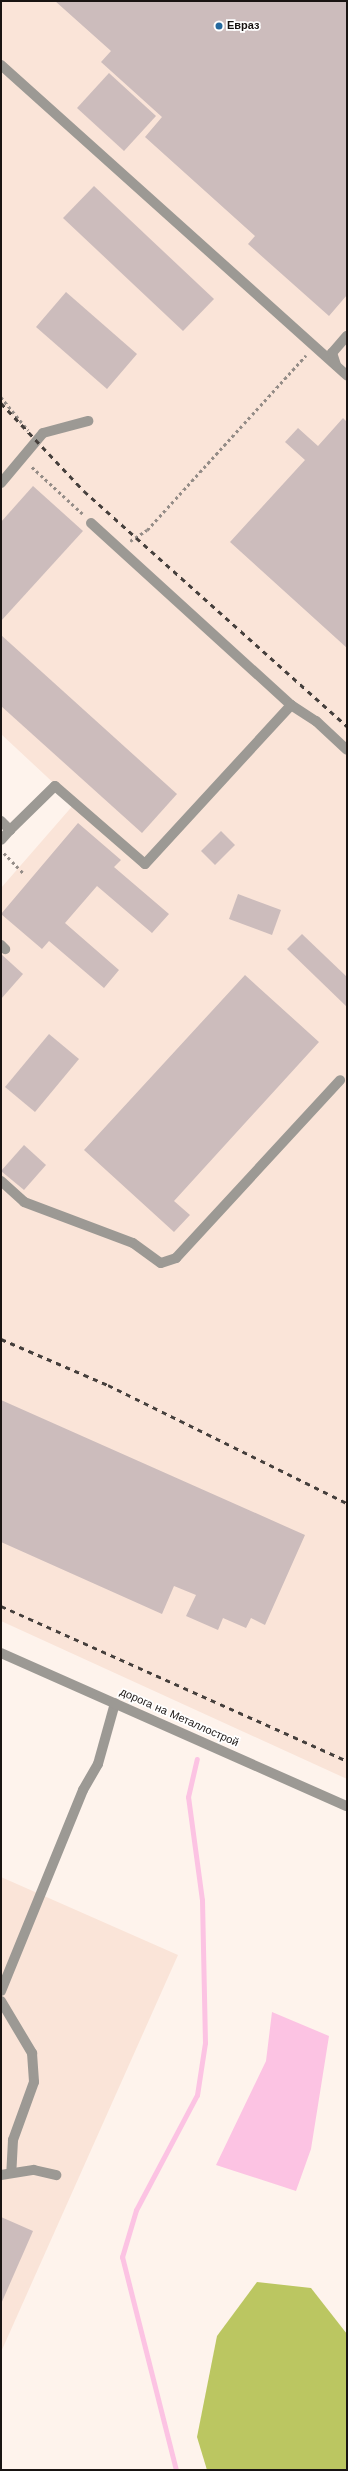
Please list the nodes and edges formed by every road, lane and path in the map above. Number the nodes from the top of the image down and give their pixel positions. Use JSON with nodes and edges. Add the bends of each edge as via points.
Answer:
{"nodes":[{"id":1,"x":1,"y":65,"type":"edge"},
{"id":2,"x":347,"y":336,"type":"edge"},
{"id":3,"x":314,"y":346,"type":"junction"},
{"id":4,"x":336,"y":366,"type":"junction"},
{"id":5,"x":347,"y":375,"type":"edge"},
{"id":6,"x":1,"y":397,"type":"edge"},
{"id":7,"x":88,"y":421,"type":"dead end"},
{"id":8,"x":37,"y":439,"type":"junction"},
{"id":9,"x":21,"y":459,"type":"junction"},
{"id":10,"x":1,"y":483,"type":"edge"},
{"id":11,"x":91,"y":523,"type":"joint"},
{"id":12,"x":117,"y":546,"type":"junction"},
{"id":13,"x":291,"y":705,"type":"junction"},
{"id":14,"x":347,"y":750,"type":"edge"},
{"id":15,"x":1,"y":821,"type":"edge"},
{"id":16,"x":10,"y":830,"type":"junction"},
{"id":17,"x":1,"y":840,"type":"edge"},
{"id":18,"x":1,"y":850,"type":"edge"},
{"id":19,"x":24,"y":874,"type":"dead end"},
{"id":20,"x":340,"y":1080,"type":"dead end"},
{"id":21,"x":1,"y":1181,"type":"edge"},
{"id":22,"x":1,"y":1653,"type":"edge"},
{"id":23,"x":115,"y":1703,"type":"junction"},
{"id":24,"x":347,"y":1806,"type":"edge"},
{"id":25,"x":5,"y":1972,"type":"edge"},
{"id":26,"x":1,"y":1991,"type":"edge"},
{"id":27,"x":1,"y":2001,"type":"edge"},
{"id":28,"x":6,"y":2174,"type":"edge"},
{"id":29,"x":56,"y":2175,"type":"dead end"}],
"edges":[{"from":1,"to":3,"type":"street"},
{"from":2,"to":4,"type":"street","via":[[332,353]]},
{"from":3,"to":4,"type":"street"},
{"from":3,"to":12,"type":"path","via":[[147,530]]},
{"from":4,"to":5,"type":"street"},
{"from":6,"to":8,"type":"path"},
{"from":7,"to":8,"type":"street","via":[[43,433]]},
{"from":8,"to":9,"type":"street"},
{"from":9,"to":10,"type":"street"},
{"from":9,"to":11,"type":"path"},
{"from":11,"to":12,"type":"street"},
{"from":12,"to":13,"type":"street"},
{"from":13,"to":14,"type":"street","via":[[316,721]]},
{"from":13,"to":16,"type":"street","via":[[145,864],[54,786]]},
{"from":15,"to":16,"type":"street"},
{"from":16,"to":17,"type":"street"},
{"from":18,"to":19,"type":"path"},
{"from":20,"to":21,"type":"street","via":[[176,1258],[161,1263],[133,1243],[24,1202]]},
{"from":22,"to":23,"type":"street","name":"дорога на Металлострой"},
{"from":23,"to":24,"type":"street","name":"дорога на Металлострой"},
{"from":23,"to":25,"type":"street","via":[[98,1764],[83,1790]]},
{"from":25,"to":26,"type":"street"},
{"from":27,"to":28,"type":"street","via":[[32,2053],[34,2082],[13,2140]]},
{"from":28,"to":29,"type":"street","via":[[34,2170]]}]}
